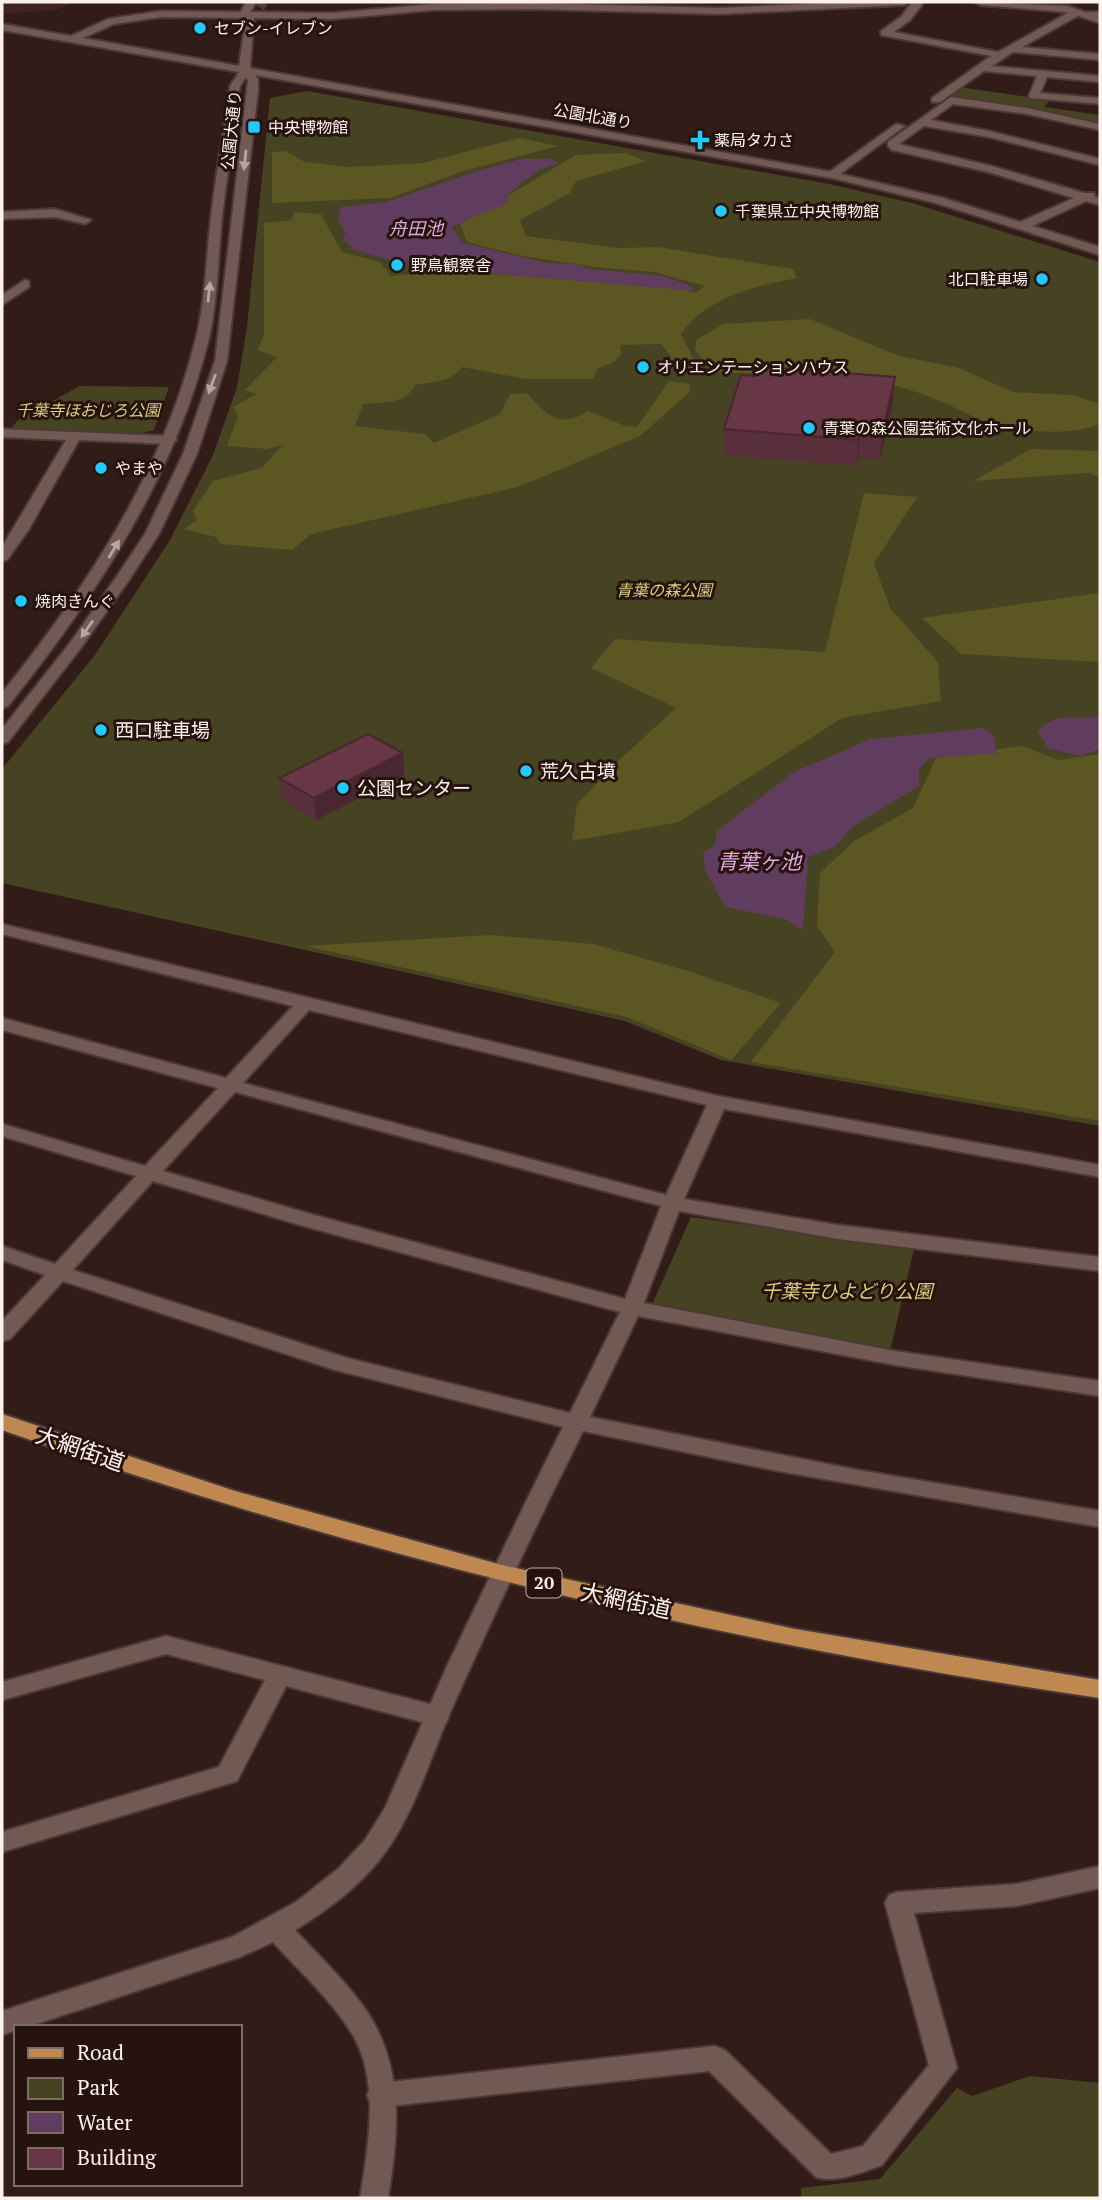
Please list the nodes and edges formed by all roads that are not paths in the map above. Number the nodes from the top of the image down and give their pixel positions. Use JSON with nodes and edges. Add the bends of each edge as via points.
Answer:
{"nodes":[{"id":1,"x":251,"y":2,"type":"tunnel mouth"},
{"id":2,"x":904,"y":2,"type":"edge"},
{"id":3,"x":917,"y":2,"type":"edge"},
{"id":4,"x":980,"y":2,"type":"edge"},
{"id":5,"x":858,"y":3,"type":"edge"},
{"id":6,"x":405,"y":6,"type":"edge"},
{"id":7,"x":720,"y":6,"type":"edge"},
{"id":8,"x":1092,"y":15,"type":"edge"},
{"id":9,"x":247,"y":17,"type":"junction"},
{"id":10,"x":2,"y":27,"type":"edge"},
{"id":11,"x":74,"y":40,"type":"junction"},
{"id":12,"x":1012,"y":49,"type":"junction"},
{"id":13,"x":1000,"y":55,"type":"junction"},
{"id":14,"x":1100,"y":57,"type":"edge"},
{"id":15,"x":983,"y":68,"type":"junction"},
{"id":16,"x":244,"y":72,"type":"junction"},
{"id":17,"x":1043,"y":74,"type":"junction"},
{"id":18,"x":1100,"y":79,"type":"edge"},
{"id":19,"x":1100,"y":102,"type":"edge"},
{"id":20,"x":922,"y":122,"type":"junction"},
{"id":21,"x":1100,"y":127,"type":"edge"},
{"id":22,"x":1100,"y":162,"type":"edge"},
{"id":23,"x":832,"y":175,"type":"junction"},
{"id":24,"x":1100,"y":190,"type":"edge"},
{"id":25,"x":1085,"y":197,"type":"junction"},
{"id":26,"x":1100,"y":202,"type":"edge"},
{"id":27,"x":2,"y":216,"type":"edge"},
{"id":28,"x":85,"y":220,"type":"dead end"},
{"id":29,"x":1021,"y":226,"type":"junction"},
{"id":30,"x":1100,"y":251,"type":"edge"},
{"id":31,"x":25,"y":284,"type":"dead end"},
{"id":32,"x":2,"y":301,"type":"edge"},
{"id":33,"x":198,"y":428,"type":"junction"},
{"id":34,"x":2,"y":433,"type":"edge"},
{"id":35,"x":74,"y":437,"type":"junction"},
{"id":36,"x":170,"y":440,"type":"junction"},
{"id":37,"x":191,"y":450,"type":"junction"},
{"id":38,"x":2,"y":526,"type":"edge"},
{"id":39,"x":22,"y":529,"type":"junction"},
{"id":40,"x":2,"y":557,"type":"edge"},
{"id":41,"x":2,"y":703,"type":"edge"},
{"id":42,"x":2,"y":739,"type":"edge"},
{"id":43,"x":2,"y":929,"type":"edge"},
{"id":44,"x":305,"y":1004,"type":"junction"},
{"id":45,"x":2,"y":1024,"type":"edge"},
{"id":46,"x":229,"y":1087,"type":"junction"},
{"id":47,"x":718,"y":1102,"type":"junction"},
{"id":48,"x":2,"y":1130,"type":"edge"},
{"id":49,"x":1100,"y":1171,"type":"edge"},
{"id":50,"x":151,"y":1174,"type":"junction"},
{"id":51,"x":672,"y":1202,"type":"junction"},
{"id":52,"x":2,"y":1253,"type":"edge"},
{"id":53,"x":1100,"y":1264,"type":"edge"},
{"id":54,"x":60,"y":1272,"type":"junction"},
{"id":55,"x":632,"y":1308,"type":"junction"},
{"id":56,"x":2,"y":1334,"type":"edge"},
{"id":57,"x":1100,"y":1389,"type":"edge"},
{"id":58,"x":575,"y":1420,"type":"junction"},
{"id":59,"x":2,"y":1422,"type":"edge"},
{"id":60,"x":1100,"y":1519,"type":"edge"},
{"id":61,"x":502,"y":1574,"type":"junction"},
{"id":62,"x":280,"y":1675,"type":"junction"},
{"id":63,"x":1100,"y":1689,"type":"edge"},
{"id":64,"x":2,"y":1691,"type":"edge"},
{"id":65,"x":437,"y":1716,"type":"junction"},
{"id":66,"x":2,"y":1842,"type":"edge"},
{"id":67,"x":1100,"y":1877,"type":"edge"},
{"id":68,"x":277,"y":1928,"type":"junction"},
{"id":69,"x":2,"y":2023,"type":"edge"},
{"id":70,"x":381,"y":2095,"type":"junction"},
{"id":71,"x":374,"y":2198,"type":"edge"}],
"edges":[{"from":1,"to":9,"type":"street"},
{"from":2,"to":5,"type":"street"},
{"from":3,"to":13,"type":"street","via":[[906,18],[885,33]]},
{"from":4,"to":8,"type":"street"},
{"from":5,"to":7,"type":"street"},
{"from":6,"to":7,"type":"street"},
{"from":6,"to":9,"type":"street","via":[[332,16]]},
{"from":8,"to":12,"type":"street"},
{"from":9,"to":11,"type":"street","via":[[136,16],[99,26]]},
{"from":9,"to":16,"type":"street"},
{"from":10,"to":11,"type":"street","name":"公園北通り"},
{"from":11,"to":16,"type":"street","name":"公園北通り"},
{"from":12,"to":13,"type":"street"},
{"from":12,"to":14,"type":"street"},
{"from":13,"to":15,"type":"street"},
{"from":15,"to":17,"type":"street"},
{"from":15,"to":23,"type":"street"},
{"from":16,"to":23,"type":"street","name":"公園北通り"},
{"from":16,"to":33,"type":"street","name":"公園大通り","one_way":true,"via":[[253,79],[253,90],[221,361]]},
{"from":36,"to":16,"type":"street","name":"公園大通り","one_way":true,"via":[[202,337],[235,86]]},
{"from":17,"to":18,"type":"street"},
{"from":17,"to":19,"type":"street","via":[[1034,96]]},
{"from":20,"to":21,"type":"street","via":[[951,100]]},
{"from":20,"to":22,"type":"street"},
{"from":20,"to":25,"type":"street","via":[[892,144]]},
{"from":23,"to":29,"type":"street","name":"公園北通り","via":[[939,200]]},
{"from":24,"to":25,"type":"street"},
{"from":25,"to":26,"type":"street"},
{"from":25,"to":29,"type":"street"},
{"from":27,"to":28,"type":"street","via":[[55,214]]},
{"from":29,"to":30,"type":"street","name":"公園北通り"},
{"from":31,"to":32,"type":"street"},
{"from":33,"to":36,"type":"street"},
{"from":33,"to":37,"type":"street","name":"公園大通り"},
{"from":34,"to":35,"type":"street"},
{"from":35,"to":36,"type":"street"},
{"from":35,"to":39,"type":"street"},
{"from":36,"to":37,"type":"street"},
{"from":41,"to":36,"type":"street","name":"公園大通り","one_way":true,"via":[[103,569]]},
{"from":37,"to":42,"type":"street","name":"公園大通り","one_way":true,"via":[[152,534],[75,646]]},
{"from":38,"to":39,"type":"street"},
{"from":39,"to":40,"type":"street"},
{"from":43,"to":44,"type":"street"},
{"from":44,"to":46,"type":"street"},
{"from":44,"to":47,"type":"street"},
{"from":45,"to":46,"type":"street"},
{"from":46,"to":50,"type":"street"},
{"from":46,"to":51,"type":"street"},
{"from":47,"to":49,"type":"street"},
{"from":47,"to":51,"type":"street"},
{"from":48,"to":50,"type":"street"},
{"from":50,"to":54,"type":"street"},
{"from":50,"to":55,"type":"street"},
{"from":51,"to":53,"type":"street","via":[[838,1232]]},
{"from":51,"to":55,"type":"street"},
{"from":52,"to":54,"type":"street"},
{"from":54,"to":56,"type":"street"},
{"from":54,"to":58,"type":"street","via":[[197,1320],[330,1359],[456,1394]]},
{"from":55,"to":57,"type":"street","via":[[894,1358]]},
{"from":55,"to":58,"type":"street"},
{"from":58,"to":60,"type":"street","via":[[882,1483]]},
{"from":58,"to":61,"type":"street"},
{"from":59,"to":61,"type":"main road","name":"大網街道","number":"20","via":[[231,1498]]},
{"from":61,"to":63,"type":"main road","name":"大網街道","number":"20","via":[[795,1638]]},
{"from":61,"to":65,"type":"street"},
{"from":62,"to":64,"type":"street","via":[[166,1645]]},
{"from":62,"to":65,"type":"street"},
{"from":62,"to":66,"type":"street","via":[[228,1774]]},
{"from":65,"to":68,"type":"street","via":[[399,1804],[364,1861]]},
{"from":67,"to":70,"type":"street","via":[[1017,1895],[898,1903],[943,2068],[872,2156],[826,2168],[715,2057]]},
{"from":68,"to":69,"type":"street","via":[[240,1946]]},
{"from":68,"to":70,"type":"street","via":[[366,2032],[377,2063]]},
{"from":70,"to":71,"type":"street"}]}
